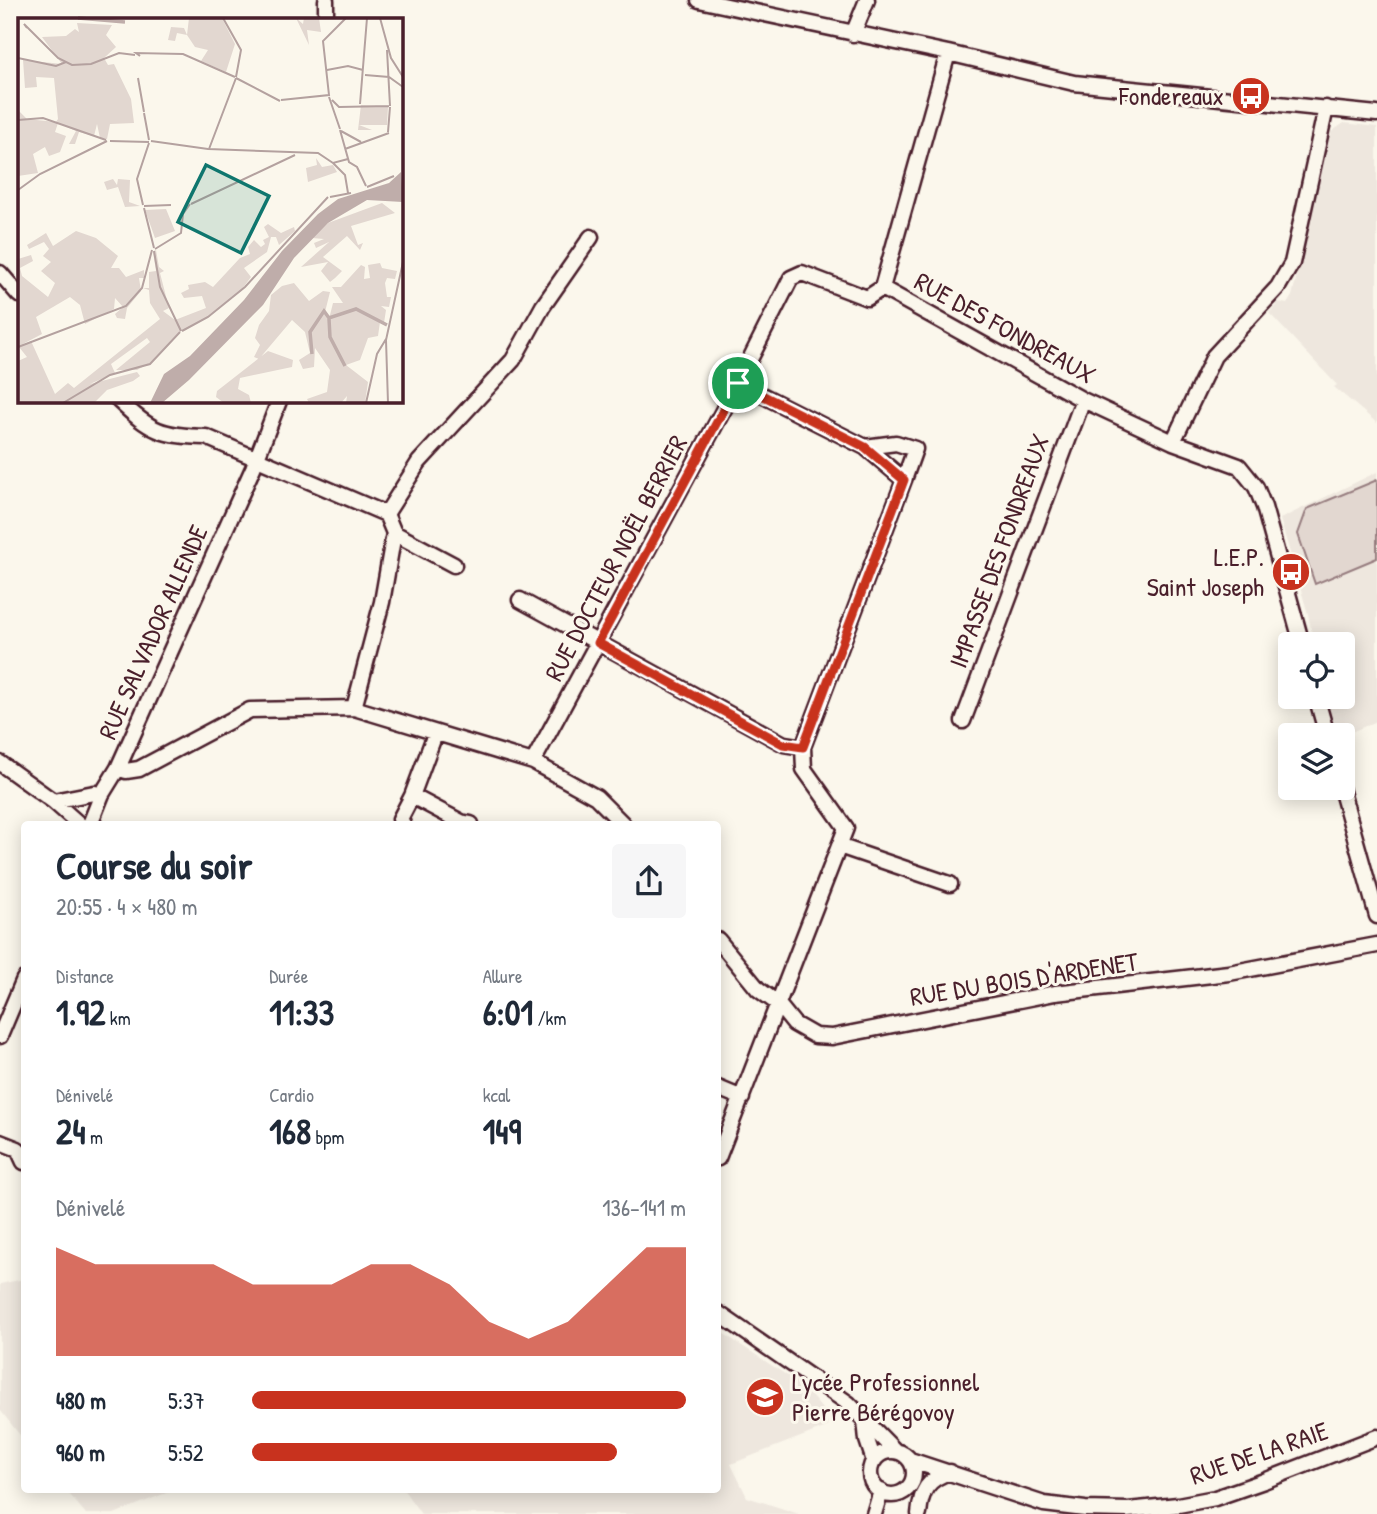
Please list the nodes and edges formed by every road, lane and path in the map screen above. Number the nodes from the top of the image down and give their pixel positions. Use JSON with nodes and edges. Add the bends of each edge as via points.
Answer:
{"nodes":[{"id":1,"x":326,"y":0,"type":"edge"},
{"id":2,"x":699,"y":0,"type":"edge"},
{"id":3,"x":867,"y":0,"type":"edge"},
{"id":4,"x":326,"y":18,"type":"edge"},
{"id":5,"x":853,"y":34,"type":"junction"},
{"id":6,"x":948,"y":53,"type":"junction"},
{"id":7,"x":1326,"y":108,"type":"junction"},
{"id":8,"x":1377,"y":114,"type":"edge"},
{"id":9,"x":591,"y":237,"type":"dead end"},
{"id":10,"x":0,"y":273,"type":"edge"},
{"id":11,"x":882,"y":288,"type":"junction"},
{"id":12,"x":18,"y":294,"type":"edge"},
{"id":13,"x":738,"y":383,"type":"junction"},
{"id":14,"x":1083,"y":400,"type":"junction"},
{"id":15,"x":120,"y":402,"type":"edge"},
{"id":16,"x":279,"y":402,"type":"edge"},
{"id":17,"x":1174,"y":442,"type":"junction"},
{"id":18,"x":865,"y":447,"type":"junction"},
{"id":19,"x":257,"y":459,"type":"junction"},
{"id":20,"x":904,"y":480,"type":"junction"},
{"id":21,"x":386,"y":514,"type":"junction"},
{"id":22,"x":394,"y":533,"type":"junction"},
{"id":23,"x":454,"y":565,"type":"dead end"},
{"id":24,"x":520,"y":600,"type":"dead end"},
{"id":25,"x":1299,"y":632,"type":"edge"},
{"id":26,"x":598,"y":643,"type":"junction"},
{"id":27,"x":354,"y":708,"type":"junction"},
{"id":28,"x":963,"y":721,"type":"dead end"},
{"id":29,"x":435,"y":734,"type":"junction"},
{"id":30,"x":803,"y":747,"type":"junction"},
{"id":31,"x":533,"y":762,"type":"junction"},
{"id":32,"x":0,"y":763,"type":"edge"},
{"id":33,"x":118,"y":768,"type":"junction"},
{"id":34,"x":102,"y":794,"type":"junction"},
{"id":35,"x":412,"y":796,"type":"junction"},
{"id":36,"x":1344,"y":800,"type":"edge"},
{"id":37,"x":53,"y":801,"type":"junction"},
{"id":38,"x":76,"y":821,"type":"edge"},
{"id":39,"x":91,"y":821,"type":"edge"},
{"id":40,"x":401,"y":821,"type":"edge"},
{"id":41,"x":460,"y":821,"type":"edge"},
{"id":42,"x":620,"y":821,"type":"edge"},
{"id":43,"x":839,"y":846,"type":"junction"},
{"id":44,"x":950,"y":884,"type":"dead end"},
{"id":45,"x":1377,"y":916,"type":"edge"},
{"id":46,"x":721,"y":944,"type":"edge"},
{"id":47,"x":1377,"y":944,"type":"edge"},
{"id":48,"x":21,"y":986,"type":"edge"},
{"id":49,"x":777,"y":1003,"type":"junction"},
{"id":50,"x":0,"y":1036,"type":"edge"},
{"id":51,"x":721,"y":1089,"type":"edge"},
{"id":52,"x":742,"y":1098,"type":"junction"},
{"id":53,"x":0,"y":1142,"type":"edge"},
{"id":54,"x":721,"y":1150,"type":"edge"},
{"id":55,"x":21,"y":1152,"type":"edge"},
{"id":56,"x":721,"y":1315,"type":"edge"},
{"id":57,"x":865,"y":1420,"type":"junction"},
{"id":58,"x":1377,"y":1437,"type":"edge"},
{"id":59,"x":895,"y":1451,"type":"junction"},
{"id":60,"x":910,"y":1460,"type":"junction"},
{"id":61,"x":874,"y":1461,"type":"junction"},
{"id":62,"x":944,"y":1470,"type":"junction"},
{"id":63,"x":906,"y":1487,"type":"junction"},
{"id":64,"x":881,"y":1491,"type":"junction"},
{"id":65,"x":874,"y":1514,"type":"edge"},
{"id":66,"x":918,"y":1514,"type":"edge"}],
"edges":[{"from":1,"to":4,"type":"street"},
{"from":2,"to":5,"type":"street"},
{"from":3,"to":5,"type":"street"},
{"from":5,"to":6,"type":"street"},
{"from":6,"to":7,"type":"street","via":[[1074,83]]},
{"from":6,"to":11,"type":"street","name":"RUE DES FONDREAUX"},
{"from":7,"to":8,"type":"street"},
{"from":7,"to":17,"type":"street","via":[[1292,263],[1278,286],[1214,356]]},
{"from":9,"to":21,"type":"street","via":[[543,306],[513,360],[419,461]]},
{"from":10,"to":12,"type":"street"},
{"from":11,"to":13,"type":"street","name":"RUE DOCTEUR NOËL BERRIER","via":[[867,298],[802,273],[791,278]]},
{"from":11,"to":14,"type":"street","name":"RUE DES FONDREAUX"},
{"from":13,"to":18,"type":"street"},
{"from":13,"to":26,"type":"street","name":"RUE DOCTEUR NOËL BERRIER"},
{"from":14,"to":17,"type":"street","name":"RUE DES FONDREAUX"},
{"from":14,"to":28,"type":"street","name":"IMPASSE DES FONDREAUX"},
{"from":15,"to":19,"type":"street","via":[[156,430],[206,437]]},
{"from":16,"to":19,"type":"street","name":"RUE SALVADOR ALLENDE"},
{"from":17,"to":25,"type":"street","name":"RUE DES FONDREAUX","via":[[1239,466],[1256,487]]},
{"from":18,"to":20,"type":"street"},
{"from":18,"to":20,"type":"street","via":[[896,443],[915,449]]},
{"from":19,"to":21,"type":"street"},
{"from":19,"to":33,"type":"street","name":"RUE SALVADOR ALLENDE"},
{"from":20,"to":30,"type":"street"},
{"from":21,"to":22,"type":"street"},
{"from":22,"to":23,"type":"street"},
{"from":22,"to":27,"type":"street"},
{"from":24,"to":26,"type":"street"},
{"from":26,"to":30,"type":"street","via":[[783,744]]},
{"from":26,"to":31,"type":"street","name":"RUE DOCTEUR NOËL BERRIER"},
{"from":27,"to":29,"type":"street"},
{"from":27,"to":33,"type":"street","via":[[250,710],[139,769]]},
{"from":29,"to":31,"type":"street"},
{"from":29,"to":35,"type":"street"},
{"from":30,"to":43,"type":"street","via":[[804,769],[846,828]]},
{"from":31,"to":42,"type":"street","via":[[596,797]]},
{"from":32,"to":37,"type":"street"},
{"from":33,"to":34,"type":"street","name":"RUE SALVADOR ALLENDE"},
{"from":34,"to":37,"type":"street"},
{"from":34,"to":39,"type":"street","name":"RUE SALVADOR ALLENDE"},
{"from":35,"to":40,"type":"street"},
{"from":35,"to":41,"type":"street"},
{"from":36,"to":45,"type":"street"},
{"from":37,"to":38,"type":"street"},
{"from":43,"to":44,"type":"street"},
{"from":43,"to":49,"type":"street"},
{"from":46,"to":49,"type":"street","name":"RUE DU BOIS D'ARDENET","via":[[758,989]]},
{"from":47,"to":49,"type":"street","name":"RUE DU BOIS D'ARDENET","via":[[1229,973],[1055,993],[832,1037],[815,1036],[794,1024]]},
{"from":48,"to":50,"type":"street"},
{"from":49,"to":52,"type":"street"},
{"from":51,"to":52,"type":"street"},
{"from":52,"to":54,"type":"street"},
{"from":53,"to":55,"type":"street"},
{"from":56,"to":57,"type":"street","via":[[848,1403]]},
{"from":57,"to":59,"type":"street"},
{"from":57,"to":61,"type":"street"},
{"from":58,"to":62,"type":"street","name":"RUE DE LA RAIE","via":[[1215,1498],[1128,1510],[1044,1504]]},
{"from":59,"to":60,"type":"street"},
{"from":59,"to":61,"type":"street"},
{"from":60,"to":62,"type":"street","name":"RUE DE LA RAIE"},
{"from":60,"to":63,"type":"street","via":[[915,1471]]},
{"from":61,"to":64,"type":"street","via":[[870,1474]]},
{"from":62,"to":63,"type":"street"},
{"from":62,"to":66,"type":"street","via":[[928,1483]]},
{"from":63,"to":64,"type":"street"},
{"from":63,"to":66,"type":"street"},
{"from":64,"to":65,"type":"street"}]}
